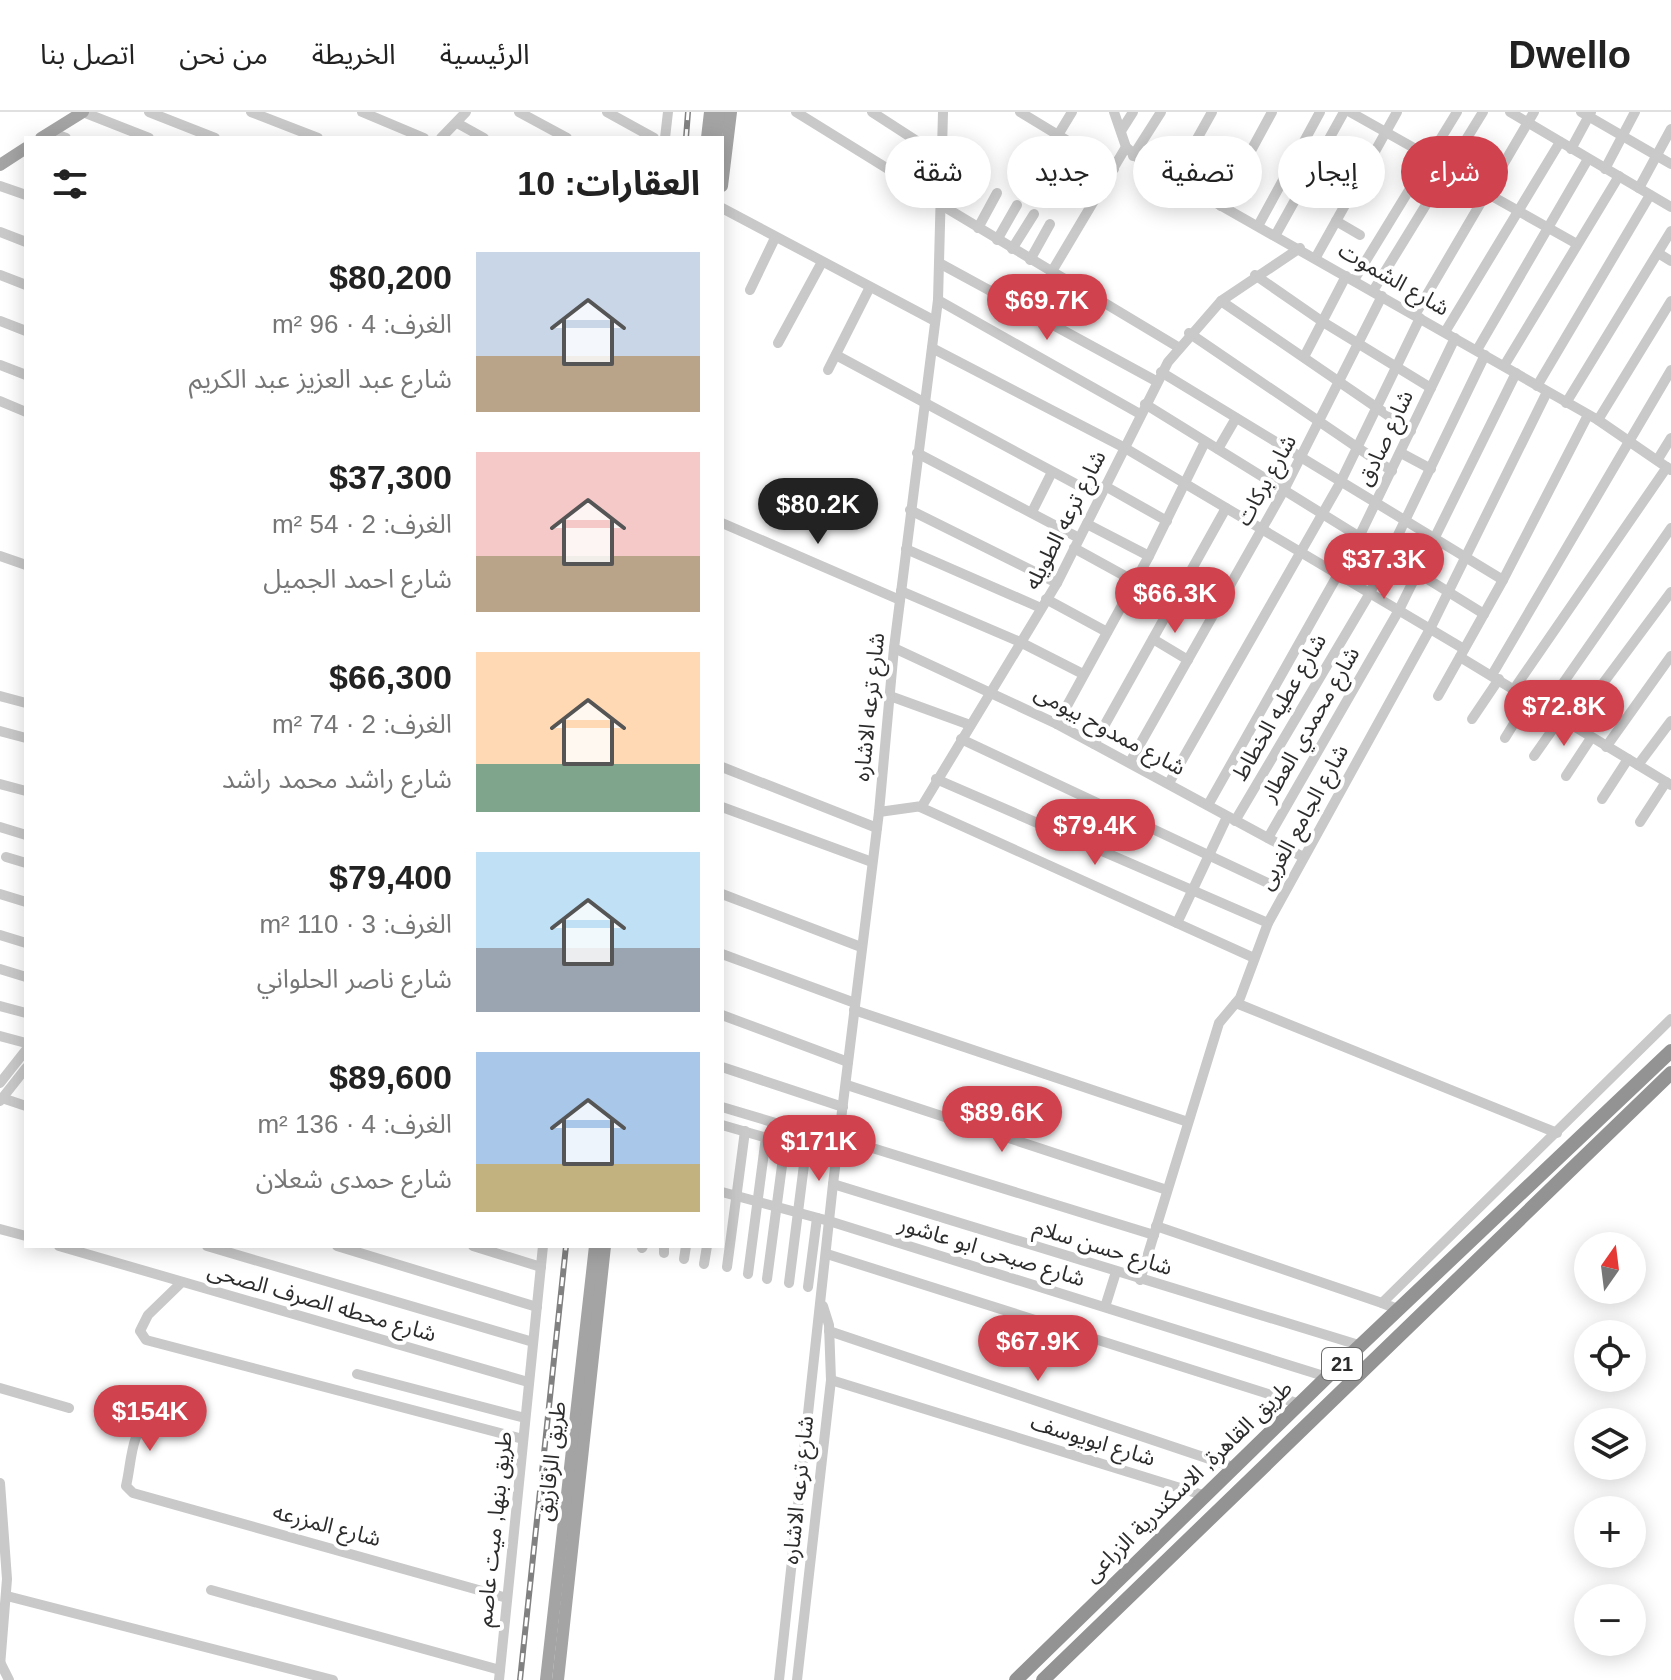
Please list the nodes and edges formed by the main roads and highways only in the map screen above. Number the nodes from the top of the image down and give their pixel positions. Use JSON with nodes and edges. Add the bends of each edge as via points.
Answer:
{"nodes":[{"id":1,"x":83,"y":112,"type":"edge"},
{"id":2,"x":710,"y":112,"type":"edge"},
{"id":3,"x":720,"y":112,"type":"edge"},
{"id":4,"x":731,"y":112,"type":"edge"},
{"id":5,"x":46,"y":135,"type":"edge"},
{"id":6,"x":707,"y":136,"type":"edge"},
{"id":7,"x":716,"y":136,"type":"edge"},
{"id":8,"x":24,"y":151,"type":"edge"},
{"id":9,"x":0,"y":165,"type":"edge"},
{"id":10,"x":724,"y":170,"type":"edge"},
{"id":11,"x":1671,"y":1051,"type":"edge"},
{"id":12,"x":1669,"y":1079,"type":"edge"},
{"id":13,"x":595,"y":1248,"type":"edge"},
{"id":14,"x":605,"y":1248,"type":"edge"},
{"id":15,"x":554,"y":1665,"type":"junction"},
{"id":16,"x":546,"y":1680,"type":"edge"},
{"id":17,"x":558,"y":1680,"type":"edge"},
{"id":18,"x":1016,"y":1680,"type":"edge"},
{"id":19,"x":1043,"y":1680,"type":"edge"}],
"edges":[{"from":1,"to":5,"type":"main road"},
{"from":2,"to":6,"type":"main road"},
{"from":3,"to":7,"type":"main road"},
{"from":4,"to":10,"type":"main road"},
{"from":8,"to":9,"type":"main road"},
{"from":11,"to":18,"type":"highway","name":"طريق القاهرة, الاسكندرية الزراعى","number":"21"},
{"from":12,"to":19,"type":"highway","name":"طريق القاهرة, الاسكندرية الزراعى","number":"21"},
{"from":13,"to":15,"type":"main road","name":"طريق الزقازيق"},
{"from":14,"to":15,"type":"main road","name":"طريق الزقازيق"},
{"from":15,"to":16,"type":"main road","name":"طريق الزقازيق"},
{"from":15,"to":17,"type":"main road","name":"طريق الزقازيق"}]}
